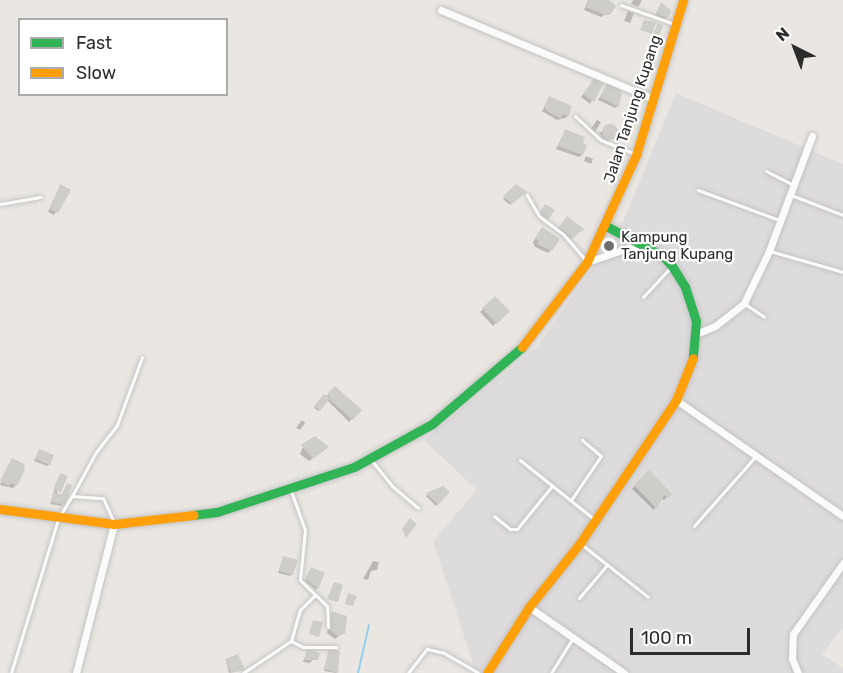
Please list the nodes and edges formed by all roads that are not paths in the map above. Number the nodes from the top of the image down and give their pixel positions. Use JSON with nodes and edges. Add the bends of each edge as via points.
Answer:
{"nodes":[{"id":1,"x":683,"y":0,"type":"edge"},
{"id":2,"x":621,"y":5,"type":"dead end"},
{"id":3,"x":441,"y":10,"type":"dead end"},
{"id":4,"x":676,"y":25,"type":"junction"},
{"id":5,"x":654,"y":99,"type":"junction"},
{"id":6,"x":575,"y":116,"type":"dead end"},
{"id":7,"x":812,"y":135,"type":"dead end"},
{"id":8,"x":636,"y":155,"type":"junction"},
{"id":9,"x":766,"y":171,"type":"dead end"},
{"id":10,"x":793,"y":185,"type":"junction"},
{"id":11,"x":698,"y":190,"type":"dead end"},
{"id":12,"x":527,"y":195,"type":"dead end"},
{"id":13,"x":790,"y":195,"type":"junction"},
{"id":14,"x":40,"y":197,"type":"dead end"},
{"id":15,"x":0,"y":204,"type":"edge"},
{"id":16,"x":843,"y":215,"type":"edge"},
{"id":17,"x":781,"y":221,"type":"junction"},
{"id":18,"x":606,"y":226,"type":"junction"},
{"id":19,"x":637,"y":245,"type":"junction"},
{"id":20,"x":769,"y":251,"type":"junction"},
{"id":21,"x":587,"y":262,"type":"junction"},
{"id":22,"x":672,"y":266,"type":"junction"},
{"id":23,"x":843,"y":272,"type":"edge"},
{"id":24,"x":643,"y":297,"type":"dead end"},
{"id":25,"x":744,"y":303,"type":"junction"},
{"id":26,"x":764,"y":317,"type":"dead end"},
{"id":27,"x":698,"y":333,"type":"junction"},
{"id":28,"x":142,"y":357,"type":"dead end"},
{"id":29,"x":676,"y":400,"type":"junction"},
{"id":30,"x":582,"y":440,"type":"dead end"},
{"id":31,"x":756,"y":456,"type":"junction"},
{"id":32,"x":371,"y":459,"type":"junction"},
{"id":33,"x":520,"y":460,"type":"dead end"},
{"id":34,"x":552,"y":486,"type":"junction"},
{"id":35,"x":291,"y":491,"type":"junction"},
{"id":36,"x":72,"y":496,"type":"junction"},
{"id":37,"x":571,"y":500,"type":"junction"},
{"id":38,"x":0,"y":508,"type":"edge"},
{"id":39,"x":418,"y":508,"type":"dead end"},
{"id":40,"x":494,"y":516,"type":"dead end"},
{"id":41,"x":843,"y":516,"type":"edge"},
{"id":42,"x":58,"y":519,"type":"junction"},
{"id":43,"x":595,"y":520,"type":"junction"},
{"id":44,"x":114,"y":524,"type":"junction"},
{"id":45,"x":694,"y":526,"type":"dead end"},
{"id":46,"x":580,"y":543,"type":"junction"},
{"id":47,"x":843,"y":563,"type":"edge"},
{"id":48,"x":607,"y":565,"type":"junction"},
{"id":49,"x":315,"y":595,"type":"junction"},
{"id":50,"x":648,"y":597,"type":"dead end"},
{"id":51,"x":579,"y":598,"type":"dead end"},
{"id":52,"x":529,"y":607,"type":"junction"},
{"id":53,"x":328,"y":627,"type":"dead end"},
{"id":54,"x":573,"y":637,"type":"junction"},
{"id":55,"x":291,"y":640,"type":"junction"},
{"id":56,"x":336,"y":647,"type":"dead end"},
{"id":57,"x":253,"y":667,"type":"junction"},
{"id":58,"x":11,"y":673,"type":"edge"},
{"id":59,"x":76,"y":673,"type":"edge"},
{"id":60,"x":243,"y":673,"type":"edge"},
{"id":61,"x":253,"y":673,"type":"edge"},
{"id":62,"x":408,"y":673,"type":"edge"},
{"id":63,"x":478,"y":673,"type":"edge"},
{"id":64,"x":488,"y":673,"type":"edge"},
{"id":65,"x":551,"y":673,"type":"edge"},
{"id":66,"x":624,"y":673,"type":"edge"},
{"id":67,"x":798,"y":673,"type":"edge"}],
"edges":[{"from":1,"to":4,"type":"main road","name":"Jalan Tanjung Kupang"},
{"from":2,"to":4,"type":"lane"},
{"from":3,"to":5,"type":"street"},
{"from":4,"to":5,"type":"main road","name":"Jalan Tanjung Kupang"},
{"from":5,"to":8,"type":"main road","name":"Jalan Tanjung Kupang"},
{"from":6,"to":8,"type":"lane","via":[[601,140]]},
{"from":7,"to":10,"type":"street"},
{"from":8,"to":18,"type":"main road","name":"Jalan Tanjung Kupang"},
{"from":9,"to":10,"type":"lane"},
{"from":10,"to":13,"type":"street"},
{"from":11,"to":17,"type":"lane"},
{"from":12,"to":21,"type":"lane","via":[[539,216],[564,235]]},
{"from":13,"to":16,"type":"lane"},
{"from":13,"to":17,"type":"street"},
{"from":14,"to":15,"type":"lane"},
{"from":17,"to":20,"type":"street"},
{"from":18,"to":19,"type":"main road"},
{"from":18,"to":21,"type":"main road","name":"Jalan Tanjung Kupang"},
{"from":19,"to":21,"type":"street"},
{"from":19,"to":22,"type":"main road","via":[[663,256]]},
{"from":20,"to":23,"type":"lane"},
{"from":20,"to":25,"type":"street"},
{"from":21,"to":32,"type":"main road","name":"Jalan Tanjung Kupang","via":[[555,309],[511,359],[432,424]]},
{"from":22,"to":24,"type":"lane"},
{"from":22,"to":27,"type":"main road","via":[[685,287]]},
{"from":25,"to":26,"type":"lane"},
{"from":25,"to":27,"type":"street","via":[[715,326]]},
{"from":27,"to":29,"type":"main road","via":[[693,359]]},
{"from":28,"to":36,"type":"lane","via":[[117,425]]},
{"from":29,"to":31,"type":"street"},
{"from":29,"to":43,"type":"main road"},
{"from":30,"to":37,"type":"lane","via":[[601,456]]},
{"from":31,"to":41,"type":"street"},
{"from":31,"to":45,"type":"lane"},
{"from":32,"to":35,"type":"main road","name":"Jalan Tanjung Kupang"},
{"from":32,"to":39,"type":"lane","via":[[392,486]]},
{"from":33,"to":34,"type":"lane"},
{"from":34,"to":37,"type":"lane"},
{"from":34,"to":40,"type":"lane","via":[[517,529],[510,529]]},
{"from":35,"to":44,"type":"main road","name":"Jalan Tanjung Kupang","via":[[217,512]]},
{"from":35,"to":49,"type":"lane","via":[[305,530],[300,580]]},
{"from":36,"to":42,"type":"lane"},
{"from":36,"to":44,"type":"lane","via":[[103,498]]},
{"from":37,"to":43,"type":"lane"},
{"from":38,"to":42,"type":"main road","name":"Jalan Tanjung Kupang"},
{"from":42,"to":44,"type":"main road","name":"Jalan Tanjung Kupang"},
{"from":42,"to":58,"type":"lane"},
{"from":43,"to":46,"type":"main road"},
{"from":44,"to":59,"type":"street"},
{"from":46,"to":48,"type":"lane"},
{"from":46,"to":52,"type":"main road"},
{"from":47,"to":67,"type":"street","via":[[793,634],[792,660]]},
{"from":48,"to":50,"type":"lane"},
{"from":48,"to":51,"type":"lane"},
{"from":49,"to":53,"type":"lane","via":[[327,606]]},
{"from":49,"to":55,"type":"lane","via":[[300,610]]},
{"from":52,"to":54,"type":"street"},
{"from":52,"to":64,"type":"main road"},
{"from":54,"to":65,"type":"lane"},
{"from":54,"to":66,"type":"street"},
{"from":55,"to":56,"type":"lane","via":[[303,647]]},
{"from":55,"to":57,"type":"lane"},
{"from":57,"to":60,"type":"lane"},
{"from":57,"to":61,"type":"lane"},
{"from":62,"to":63,"type":"lane","via":[[427,648]]}]}
